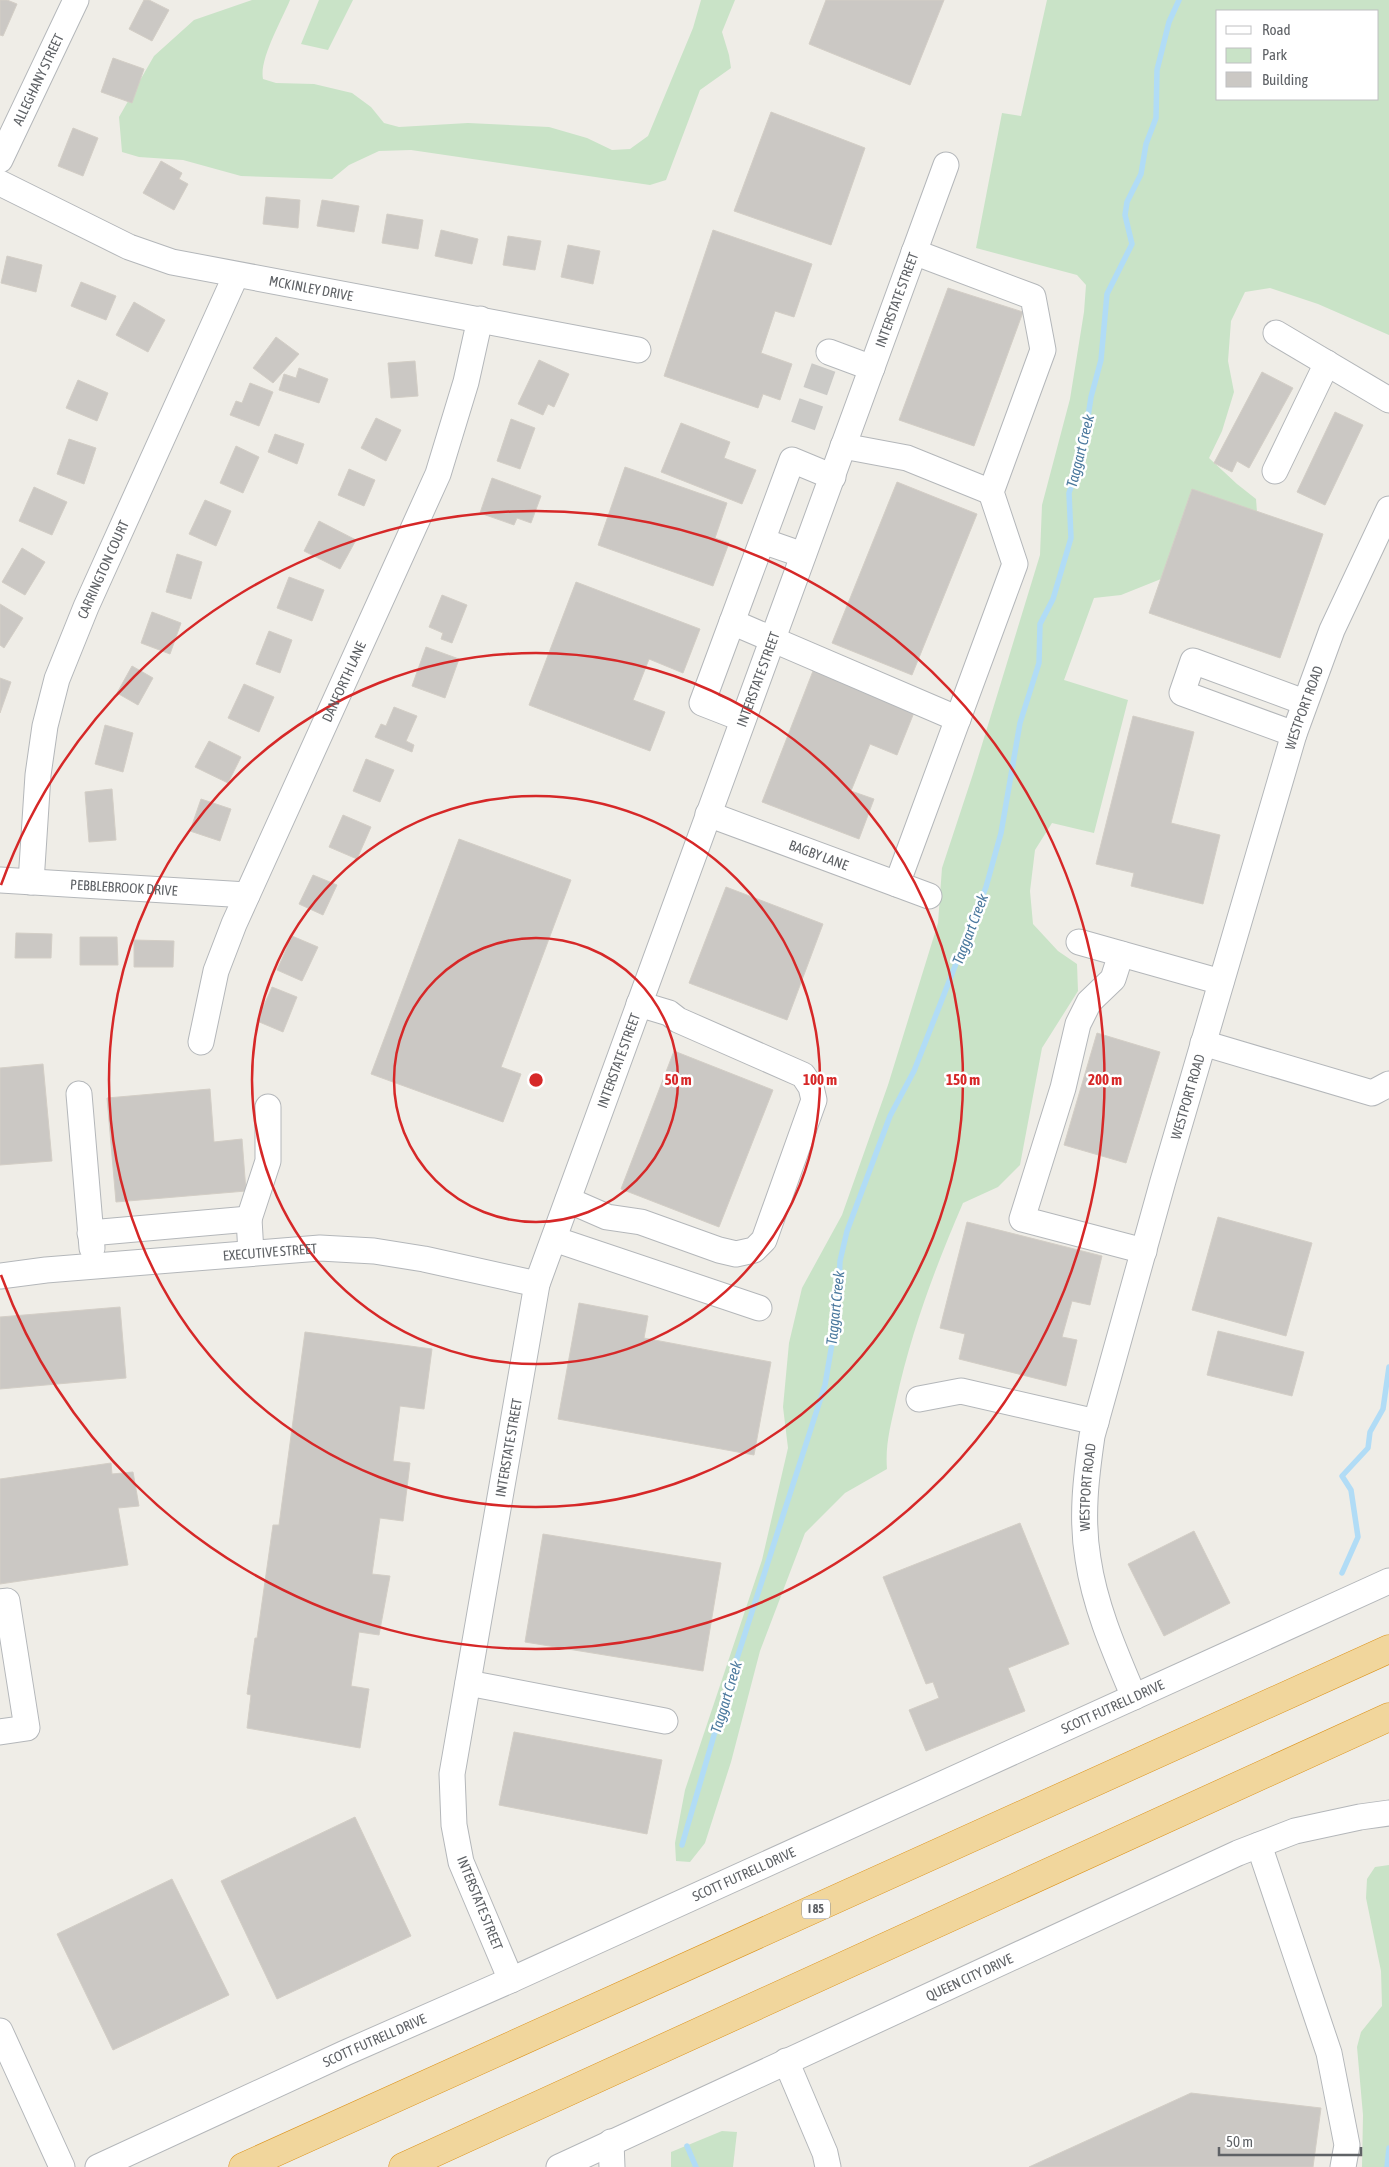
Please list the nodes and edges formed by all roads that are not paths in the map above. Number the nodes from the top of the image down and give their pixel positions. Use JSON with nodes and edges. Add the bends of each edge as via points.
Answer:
{"nodes":[{"id":1,"x":76,"y":0,"type":"edge"},
{"id":2,"x":0,"y":160,"type":"edge"},
{"id":3,"x":946,"y":165,"type":"dead end"},
{"id":4,"x":0,"y":183,"type":"edge"},
{"id":5,"x":914,"y":252,"type":"junction"},
{"id":6,"x":236,"y":275,"type":"junction"},
{"id":7,"x":480,"y":319,"type":"junction"},
{"id":8,"x":1276,"y":333,"type":"dead end"},
{"id":9,"x":638,"y":350,"type":"dead end"},
{"id":10,"x":830,"y":352,"type":"dead end"},
{"id":11,"x":1327,"y":363,"type":"junction"},
{"id":12,"x":872,"y":368,"type":"junction"},
{"id":13,"x":1389,"y":400,"type":"edge"},
{"id":14,"x":843,"y":446,"type":"junction"},
{"id":15,"x":1275,"y":471,"type":"dead end"},
{"id":16,"x":833,"y":477,"type":"junction"},
{"id":17,"x":991,"y":492,"type":"junction"},
{"id":18,"x":1389,"y":509,"type":"edge"},
{"id":19,"x":763,"y":541,"type":"junction"},
{"id":20,"x":803,"y":555,"type":"junction"},
{"id":21,"x":732,"y":622,"type":"junction"},
{"id":22,"x":773,"y":638,"type":"junction"},
{"id":23,"x":1304,"y":702,"type":"junction"},
{"id":24,"x":743,"y":719,"type":"junction"},
{"id":25,"x":958,"y":719,"type":"junction"},
{"id":26,"x":1294,"y":734,"type":"junction"},
{"id":27,"x":708,"y":814,"type":"junction"},
{"id":28,"x":0,"y":880,"type":"edge"},
{"id":29,"x":32,"y":882,"type":"junction"},
{"id":30,"x":897,"y":884,"type":"junction"},
{"id":31,"x":247,"y":895,"type":"junction"},
{"id":32,"x":928,"y":896,"type":"dead end"},
{"id":33,"x":1079,"y":942,"type":"dead end"},
{"id":34,"x":1121,"y":954,"type":"junction"},
{"id":35,"x":1221,"y":982,"type":"junction"},
{"id":36,"x":639,"y":1004,"type":"junction"},
{"id":37,"x":201,"y":1042,"type":"dead end"},
{"id":38,"x":1203,"y":1043,"type":"junction"},
{"id":39,"x":1389,"y":1084,"type":"edge"},
{"id":40,"x":79,"y":1094,"type":"dead end"},
{"id":41,"x":268,"y":1107,"type":"dead end"},
{"id":42,"x":568,"y":1200,"type":"junction"},
{"id":43,"x":249,"y":1219,"type":"junction"},
{"id":44,"x":90,"y":1232,"type":"junction"},
{"id":45,"x":554,"y":1239,"type":"junction"},
{"id":46,"x":1144,"y":1251,"type":"junction"},
{"id":47,"x":251,"y":1253,"type":"junction"},
{"id":48,"x":93,"y":1266,"type":"junction"},
{"id":49,"x":0,"y":1276,"type":"edge"},
{"id":50,"x":537,"y":1284,"type":"junction"},
{"id":51,"x":758,"y":1308,"type":"dead end"},
{"id":52,"x":918,"y":1399,"type":"dead end"},
{"id":53,"x":1096,"y":1422,"type":"junction"},
{"id":54,"x":1389,"y":1580,"type":"edge"},
{"id":55,"x":0,"y":1602,"type":"edge"},
{"id":56,"x":1389,"y":1649,"type":"edge"},
{"id":57,"x":468,"y":1683,"type":"junction"},
{"id":58,"x":1134,"y":1697,"type":"junction"},
{"id":59,"x":1389,"y":1717,"type":"edge"},
{"id":60,"x":664,"y":1721,"type":"dead end"},
{"id":61,"x":0,"y":1732,"type":"edge"},
{"id":62,"x":1389,"y":1813,"type":"edge"},
{"id":63,"x":1259,"y":1845,"type":"junction"},
{"id":64,"x":511,"y":1980,"type":"junction"},
{"id":65,"x":1,"y":2038,"type":"edge"},
{"id":66,"x":786,"y":2061,"type":"junction"},
{"id":67,"x":611,"y":2142,"type":"junction"},
{"id":68,"x":62,"y":2167,"type":"edge"},
{"id":69,"x":98,"y":2167,"type":"edge"},
{"id":70,"x":243,"y":2167,"type":"edge"},
{"id":71,"x":403,"y":2167,"type":"edge"},
{"id":72,"x":558,"y":2167,"type":"edge"},
{"id":73,"x":612,"y":2167,"type":"edge"},
{"id":74,"x":828,"y":2167,"type":"edge"},
{"id":75,"x":1343,"y":2167,"type":"edge"}],
"edges":[{"from":1,"to":2,"type":"street","name":"ALLEGHANY STREET"},
{"from":3,"to":5,"type":"street","name":"INTERSTATE STREET"},
{"from":4,"to":6,"type":"street","name":"MCKINLEY DRIVE","via":[[129,247],[172,262]]},
{"from":5,"to":12,"type":"street","name":"INTERSTATE STREET"},
{"from":5,"to":17,"type":"street","via":[[1033,297],[1044,350]]},
{"from":6,"to":7,"type":"street","name":"MCKINLEY DRIVE"},
{"from":6,"to":29,"type":"street","name":"CARRINGTON COURT","via":[[86,607],[57,679],[45,726],[38,775]]},
{"from":7,"to":9,"type":"street","name":"MCKINLEY DRIVE"},
{"from":7,"to":31,"type":"street","name":"DANFORTH LANE","via":[[466,382],[438,474]]},
{"from":8,"to":11,"type":"street"},
{"from":10,"to":12,"type":"street"},
{"from":11,"to":13,"type":"street"},
{"from":11,"to":15,"type":"street"},
{"from":12,"to":14,"type":"street","name":"INTERSTATE STREET"},
{"from":14,"to":16,"type":"street","name":"INTERSTATE STREET"},
{"from":14,"to":17,"type":"street","via":[[907,458]]},
{"from":16,"to":19,"type":"street","via":[[792,460]]},
{"from":16,"to":20,"type":"street","name":"INTERSTATE STREET"},
{"from":17,"to":25,"type":"street","via":[[1015,564]]},
{"from":18,"to":23,"type":"street","name":"WESTPORT ROAD","via":[[1332,630]]},
{"from":19,"to":20,"type":"street"},
{"from":19,"to":21,"type":"street"},
{"from":20,"to":22,"type":"street","name":"INTERSTATE STREET"},
{"from":21,"to":22,"type":"street"},
{"from":21,"to":24,"type":"street","via":[[702,703]]},
{"from":22,"to":24,"type":"street","name":"INTERSTATE STREET"},
{"from":22,"to":25,"type":"street"},
{"from":23,"to":26,"type":"street","name":"WESTPORT ROAD"},
{"from":23,"to":26,"type":"street","via":[[1193,661],[1182,693]]},
{"from":24,"to":27,"type":"street","name":"INTERSTATE STREET"},
{"from":25,"to":30,"type":"street"},
{"from":26,"to":35,"type":"street","name":"WESTPORT ROAD"},
{"from":27,"to":30,"type":"street","name":"BAGBY LANE"},
{"from":27,"to":36,"type":"street","name":"INTERSTATE STREET"},
{"from":28,"to":29,"type":"street","name":"PEBBLEBROOK DRIVE"},
{"from":29,"to":31,"type":"street","name":"PEBBLEBROOK DRIVE"},
{"from":30,"to":32,"type":"street","name":"BAGBY LANE"},
{"from":31,"to":37,"type":"street","name":"DANFORTH LANE","via":[[216,971]]},
{"from":33,"to":34,"type":"street"},
{"from":34,"to":35,"type":"street"},
{"from":34,"to":46,"type":"street","via":[[1112,979],[1089,1002],[1078,1024],[1063,1088],[1022,1219]]},
{"from":35,"to":38,"type":"street","name":"WESTPORT ROAD"},
{"from":36,"to":42,"type":"street","name":"INTERSTATE STREET"},
{"from":36,"to":42,"type":"street","via":[[669,1013],[678,1020],[803,1075],[811,1087],[814,1100],[764,1240],[754,1250],[736,1254],[641,1222],[607,1217]]},
{"from":38,"to":39,"type":"street","via":[[1372,1092]]},
{"from":38,"to":46,"type":"street","name":"WESTPORT ROAD"},
{"from":40,"to":44,"type":"street"},
{"from":41,"to":43,"type":"street","via":[[268,1161]]},
{"from":42,"to":45,"type":"street","name":"INTERSTATE STREET"},
{"from":43,"to":44,"type":"street"},
{"from":43,"to":47,"type":"street"},
{"from":44,"to":48,"type":"street"},
{"from":45,"to":50,"type":"street","name":"INTERSTATE STREET"},
{"from":45,"to":51,"type":"street"},
{"from":46,"to":53,"type":"street","name":"WESTPORT ROAD"},
{"from":47,"to":48,"type":"street","name":"EXECUTIVE STREET"},
{"from":47,"to":50,"type":"street","name":"EXECUTIVE STREET","via":[[320,1248],[374,1251]]},
{"from":48,"to":49,"type":"street","name":"EXECUTIVE STREET"},
{"from":50,"to":57,"type":"street","name":"INTERSTATE STREET"},
{"from":52,"to":53,"type":"street","via":[[962,1391]]},
{"from":53,"to":58,"type":"street","name":"WESTPORT ROAD","via":[[1086,1480],[1084,1524],[1088,1558],[1105,1628]]},
{"from":54,"to":58,"type":"street","name":"SCOTT FUTRELL DRIVE"},
{"from":55,"to":61,"type":"street","via":[[6,1601],[27,1728]]},
{"from":56,"to":70,"type":"highway","number":"I 85"},
{"from":57,"to":60,"type":"street"},
{"from":57,"to":64,"type":"street","name":"INTERSTATE STREET","via":[[452,1774],[454,1825],[461,1862]]},
{"from":58,"to":64,"type":"street","name":"SCOTT FUTRELL DRIVE"},
{"from":59,"to":71,"type":"highway"},
{"from":62,"to":63,"type":"street","name":"QUEEN CITY DRIVE","via":[[1360,1816],[1295,1831]]},
{"from":63,"to":66,"type":"street","name":"QUEEN CITY DRIVE"},
{"from":63,"to":75,"type":"street","via":[[1329,2053],[1347,2145]]},
{"from":64,"to":69,"type":"street","name":"SCOTT FUTRELL DRIVE"},
{"from":65,"to":68,"type":"street"},
{"from":66,"to":67,"type":"street","name":"QUEEN CITY DRIVE"},
{"from":66,"to":74,"type":"street"},
{"from":67,"to":72,"type":"street","name":"QUEEN CITY DRIVE"},
{"from":67,"to":73,"type":"street"}]}
